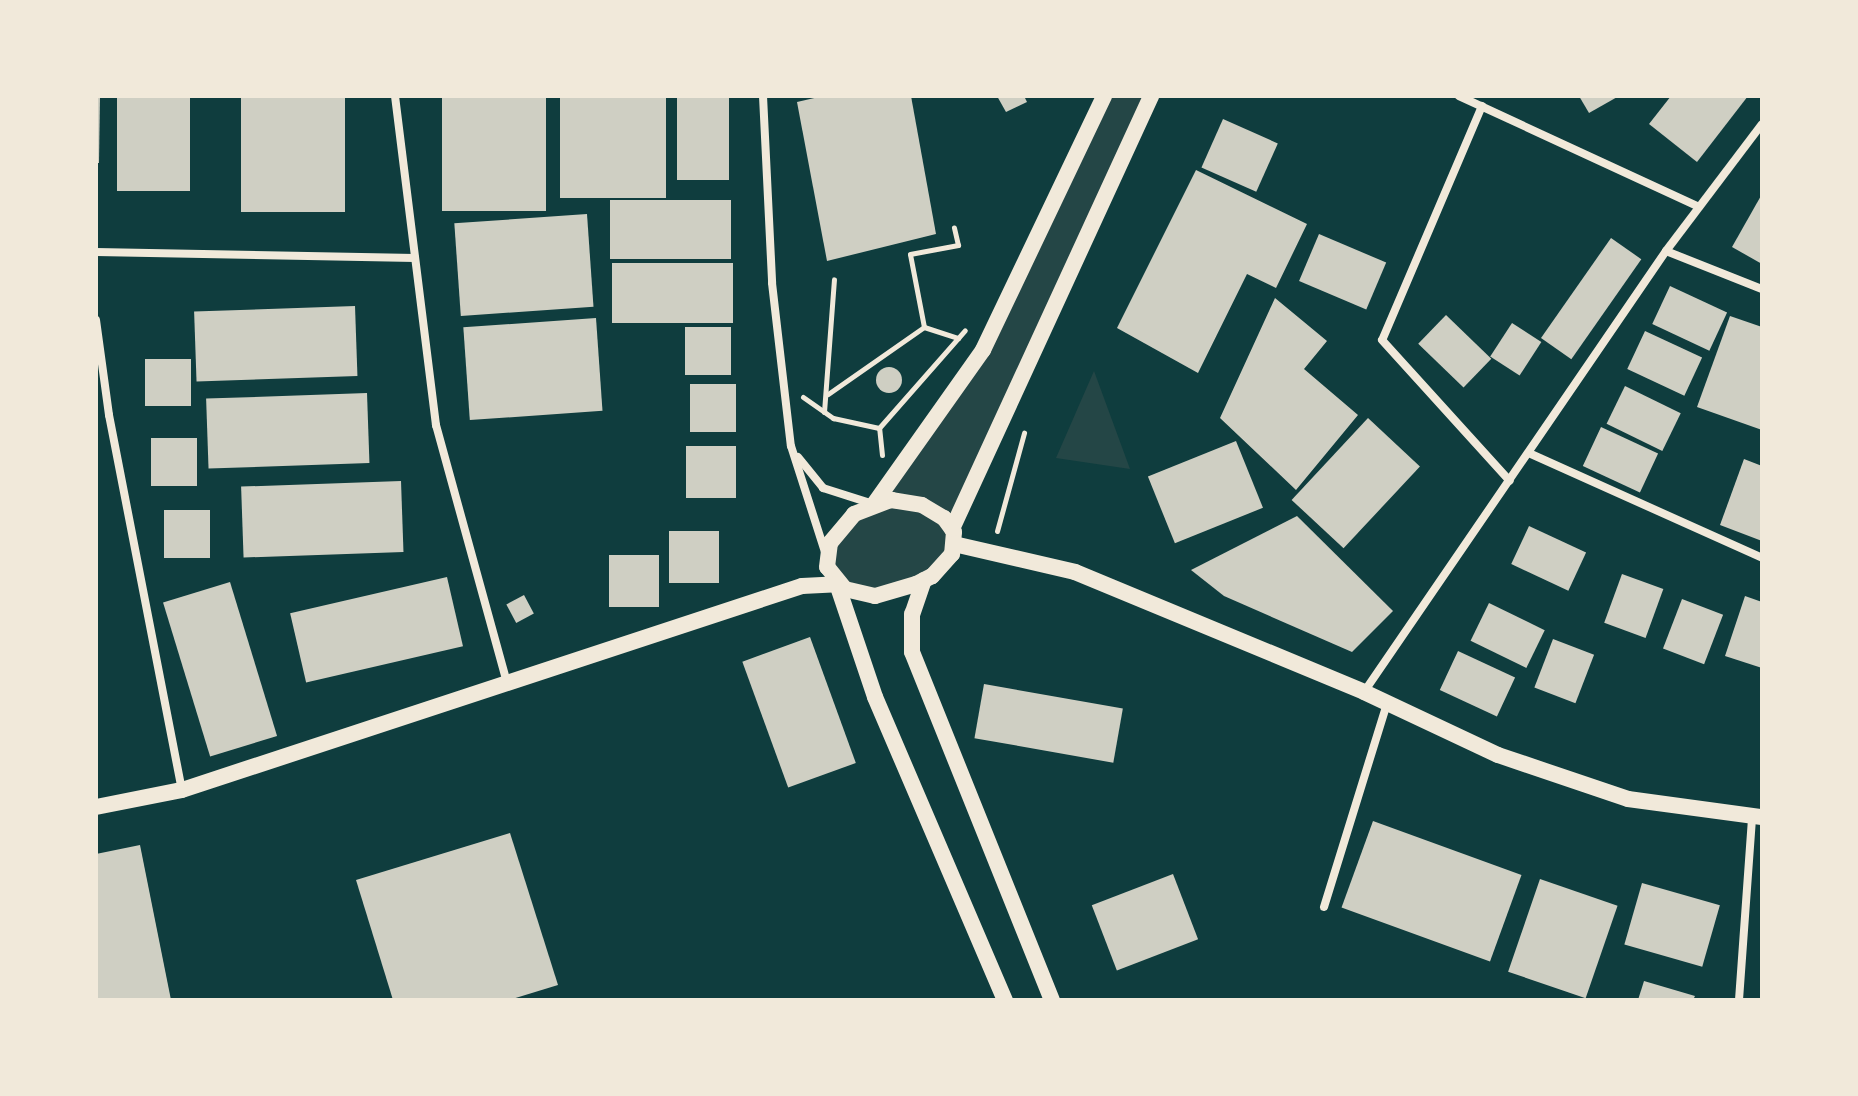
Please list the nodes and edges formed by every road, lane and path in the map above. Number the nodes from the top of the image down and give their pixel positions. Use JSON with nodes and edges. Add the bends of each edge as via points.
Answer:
{"nodes":[{"id":1,"x":395,"y":96,"type":"edge"},
{"id":2,"x":763,"y":96,"type":"edge"},
{"id":3,"x":1104,"y":96,"type":"edge"},
{"id":4,"x":1151,"y":96,"type":"edge"},
{"id":5,"x":1459,"y":96,"type":"edge"},
{"id":6,"x":1482,"y":106,"type":"junction"},
{"id":7,"x":1762,"y":124,"type":"edge"},
{"id":8,"x":1697,"y":206,"type":"junction"},
{"id":9,"x":954,"y":227,"type":"dead end"},
{"id":10,"x":1666,"y":251,"type":"junction"},
{"id":11,"x":96,"y":252,"type":"edge"},
{"id":12,"x":415,"y":258,"type":"junction"},
{"id":13,"x":834,"y":279,"type":"dead end"},
{"id":14,"x":1762,"y":289,"type":"edge"},
{"id":15,"x":96,"y":320,"type":"edge"},
{"id":16,"x":972,"y":321,"type":"dead end"},
{"id":17,"x":924,"y":327,"type":"junction"},
{"id":18,"x":958,"y":338,"type":"junction"},
{"id":19,"x":793,"y":390,"type":"dead end"},
{"id":20,"x":101,"y":392,"type":"edge"},
{"id":21,"x":828,"y":394,"type":"junction"},
{"id":22,"x":824,"y":412,"type":"junction"},
{"id":23,"x":879,"y":428,"type":"junction"},
{"id":24,"x":791,"y":446,"type":"junction"},
{"id":25,"x":1531,"y":454,"type":"junction"},
{"id":26,"x":1510,"y":481,"type":"junction"},
{"id":27,"x":885,"y":488,"type":"junction"},
{"id":28,"x":874,"y":504,"type":"junction"},
{"id":29,"x":953,"y":537,"type":"junction"},
{"id":30,"x":990,"y":555,"type":"junction"},
{"id":31,"x":826,"y":558,"type":"junction"},
{"id":32,"x":1762,"y":558,"type":"edge"},
{"id":33,"x":946,"y":562,"type":"junction"},
{"id":34,"x":924,"y":580,"type":"junction"},
{"id":35,"x":837,"y":584,"type":"junction"},
{"id":36,"x":802,"y":586,"type":"junction"},
{"id":37,"x":507,"y":683,"type":"junction"},
{"id":38,"x":1364,"y":692,"type":"junction"},
{"id":39,"x":1387,"y":703,"type":"junction"},
{"id":40,"x":182,"y":790,"type":"junction"},
{"id":41,"x":96,"y":807,"type":"edge"},
{"id":42,"x":1757,"y":817,"type":"edge"},
{"id":43,"x":1324,"y":907,"type":"dead end"},
{"id":44,"x":1005,"y":1000,"type":"edge"},
{"id":45,"x":1052,"y":1000,"type":"edge"},
{"id":46,"x":1739,"y":1000,"type":"edge"}],
"edges":[{"from":1,"to":12,"type":"street"},
{"from":2,"to":24,"type":"street","via":[[772,283]]},
{"from":3,"to":27,"type":"main road","via":[[983,350]]},
{"from":4,"to":29,"type":"main road"},
{"from":5,"to":6,"type":"street"},
{"from":6,"to":8,"type":"street"},
{"from":6,"to":26,"type":"street","via":[[1382,340]]},
{"from":7,"to":8,"type":"street"},
{"from":8,"to":10,"type":"street"},
{"from":9,"to":17,"type":"path","via":[[958,245],[910,254]]},
{"from":10,"to":14,"type":"street"},
{"from":10,"to":25,"type":"street"},
{"from":11,"to":12,"type":"street"},
{"from":12,"to":37,"type":"street","via":[[436,425]]},
{"from":13,"to":21,"type":"path"},
{"from":15,"to":20,"type":"street"},
{"from":16,"to":18,"type":"path"},
{"from":17,"to":18,"type":"path"},
{"from":17,"to":21,"type":"path"},
{"from":18,"to":23,"type":"path"},
{"from":19,"to":22,"type":"path"},
{"from":20,"to":40,"type":"street"},
{"from":21,"to":22,"type":"path"},
{"from":22,"to":23,"type":"path"},
{"from":23,"to":27,"type":"path"},
{"from":24,"to":28,"type":"street","via":[[823,488]]},
{"from":24,"to":31,"type":"street"},
{"from":25,"to":26,"type":"street"},
{"from":25,"to":32,"type":"street"},
{"from":26,"to":38,"type":"street"},
{"from":27,"to":28,"type":"main road"},
{"from":28,"to":29,"type":"main road","via":[[911,502],[936,513]]},
{"from":28,"to":31,"type":"main road","via":[[840,527]]},
{"from":29,"to":30,"type":"main road"},
{"from":29,"to":33,"type":"main road"},
{"from":30,"to":33,"type":"main road"},
{"from":30,"to":38,"type":"main road","via":[[1075,572]]},
{"from":31,"to":35,"type":"main road"},
{"from":31,"to":36,"type":"main road"},
{"from":33,"to":34,"type":"main road"},
{"from":34,"to":35,"type":"main road","via":[[875,596]]},
{"from":34,"to":45,"type":"main road","via":[[912,614],[912,652]]},
{"from":35,"to":36,"type":"main road"},
{"from":35,"to":44,"type":"main road","via":[[875,697]]},
{"from":36,"to":37,"type":"main road"},
{"from":37,"to":40,"type":"main road"},
{"from":38,"to":39,"type":"main road"},
{"from":39,"to":42,"type":"main road","via":[[1498,755],[1628,799]]},
{"from":39,"to":43,"type":"street"},
{"from":40,"to":41,"type":"main road"},
{"from":42,"to":46,"type":"street"}]}
